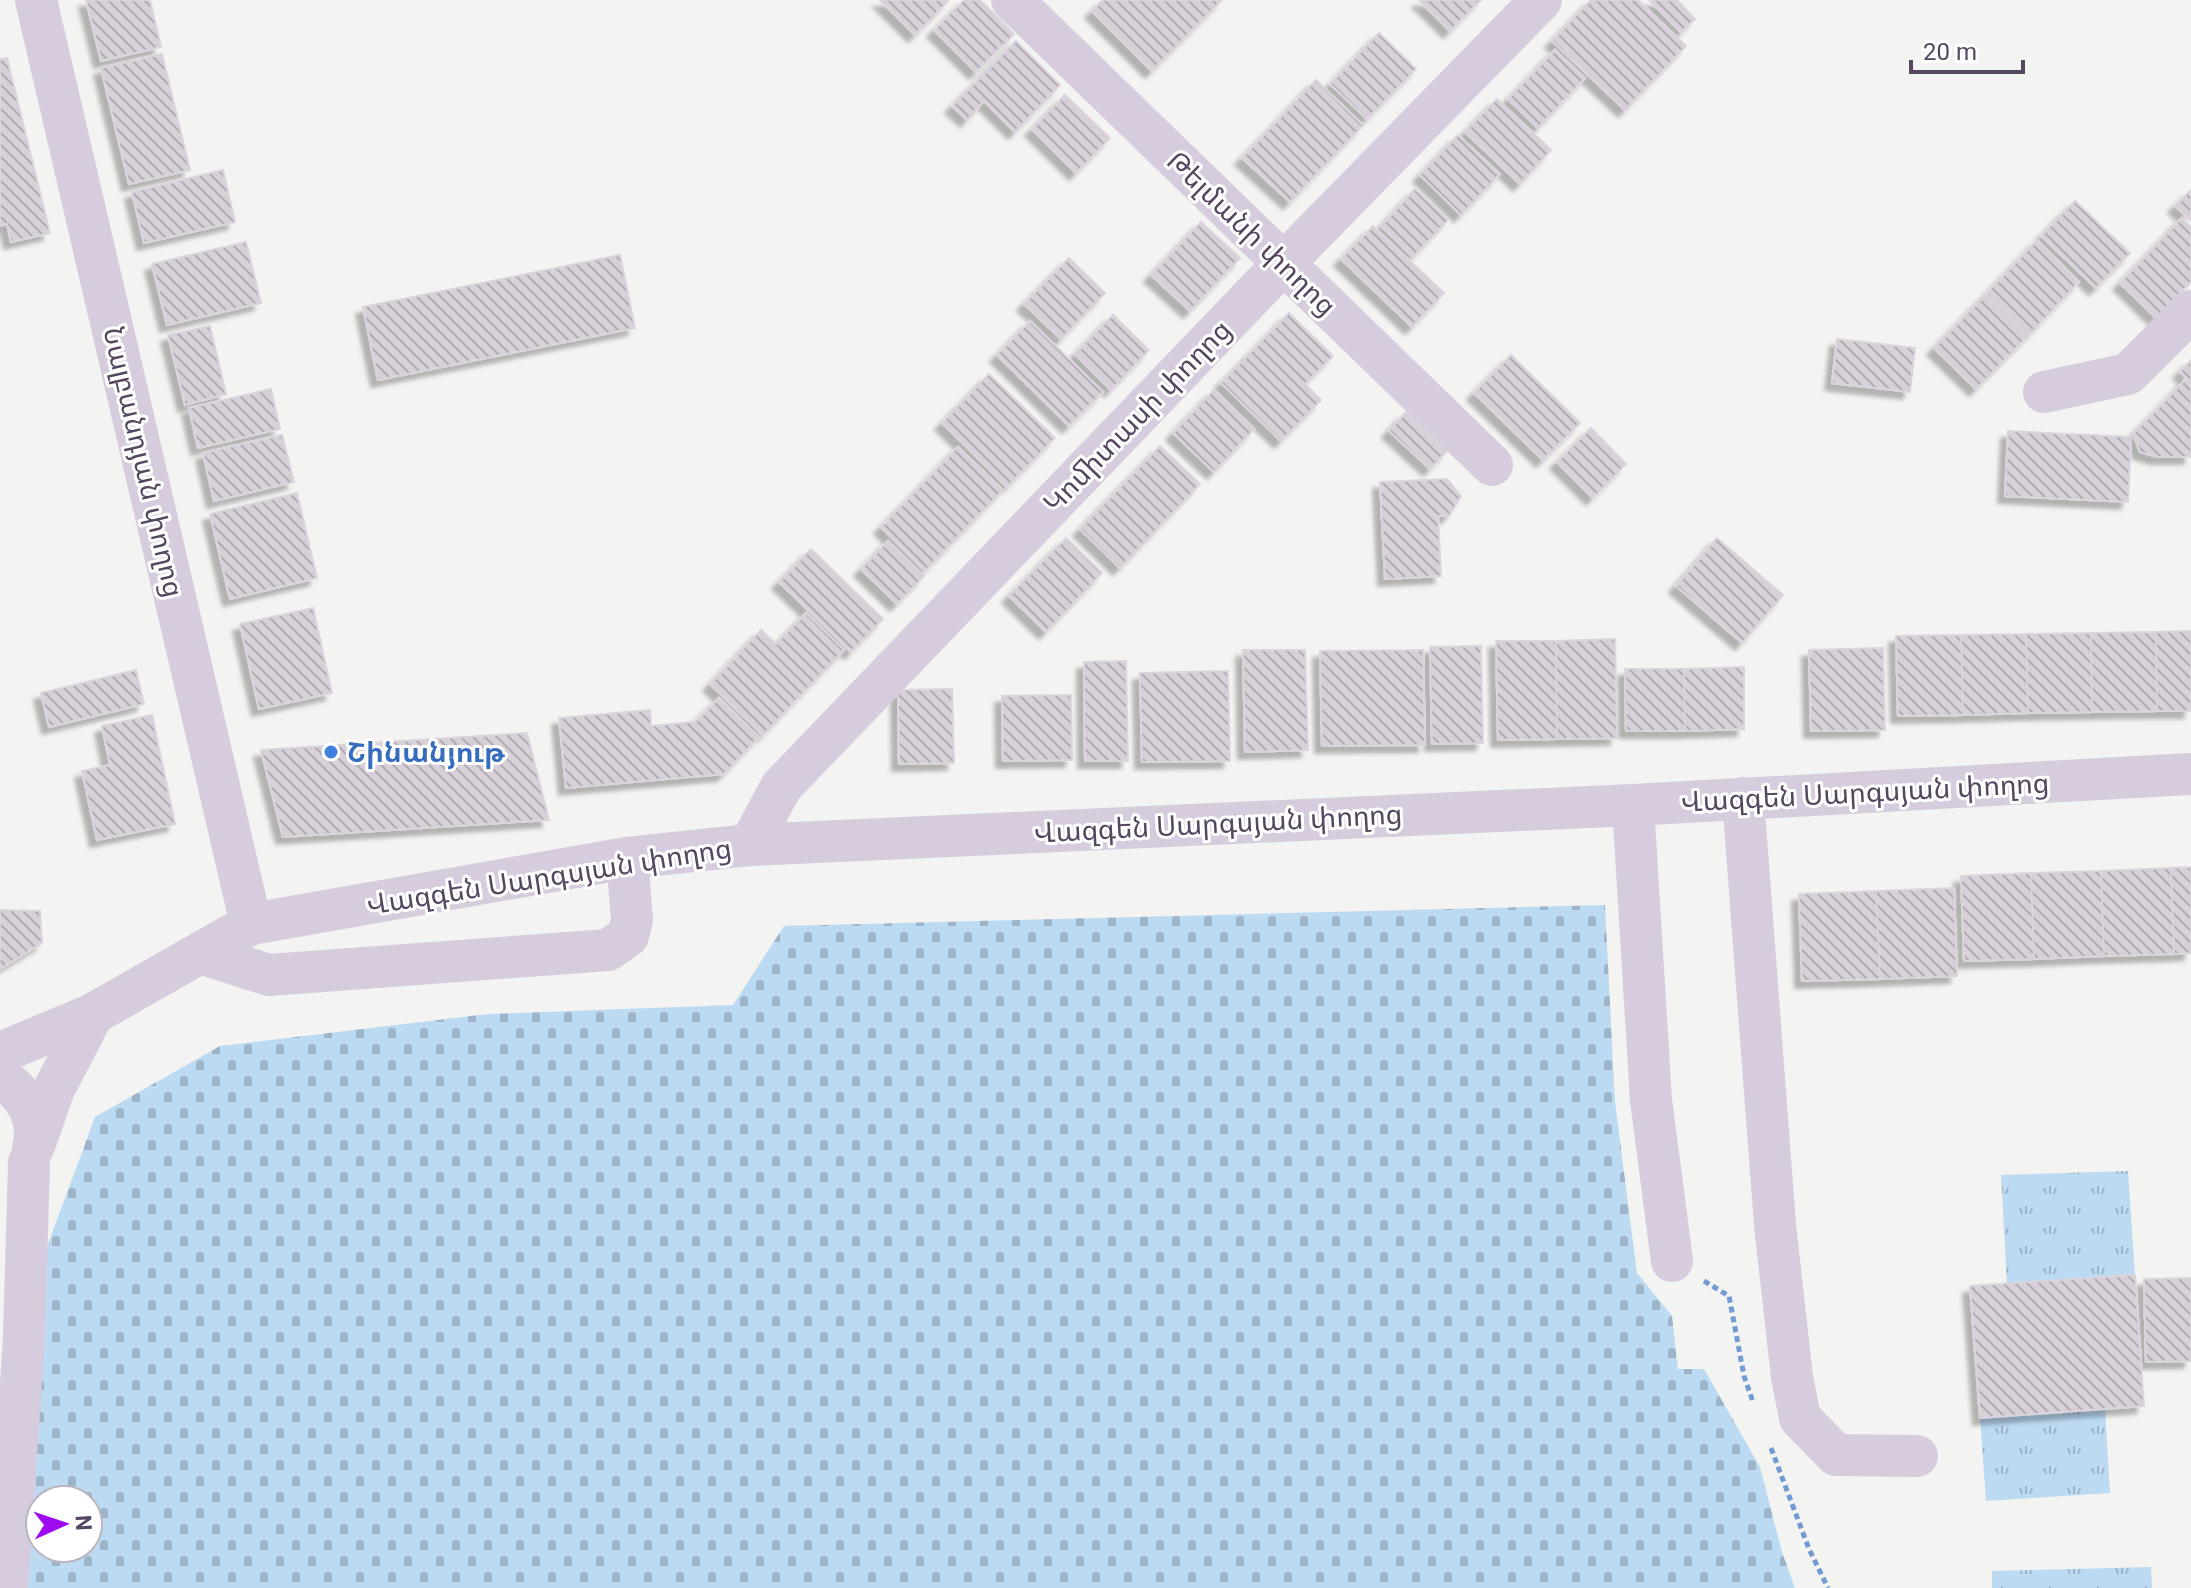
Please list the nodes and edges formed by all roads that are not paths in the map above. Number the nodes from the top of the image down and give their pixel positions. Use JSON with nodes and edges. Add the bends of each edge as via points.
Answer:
{"nodes":[{"id":1,"x":36,"y":0,"type":"edge"},
{"id":2,"x":1012,"y":0,"type":"edge"},
{"id":3,"x":1541,"y":0,"type":"edge"},
{"id":4,"x":1283,"y":264,"type":"junction"},
{"id":5,"x":2191,"y":311,"type":"edge"},
{"id":6,"x":2044,"y":392,"type":"dead end"},
{"id":7,"x":1492,"y":465,"type":"dead end"},
{"id":8,"x":2191,"y":774,"type":"edge"},
{"id":9,"x":1743,"y":798,"type":"junction"},
{"id":10,"x":1633,"y":805,"type":"junction"},
{"id":11,"x":750,"y":845,"type":"junction"},
{"id":12,"x":627,"y":858,"type":"junction"},
{"id":13,"x":251,"y":924,"type":"junction"},
{"id":14,"x":200,"y":953,"type":"junction"},
{"id":15,"x":93,"y":1014,"type":"junction"},
{"id":16,"x":0,"y":1053,"type":"edge"},
{"id":17,"x":0,"y":1077,"type":"edge"},
{"id":18,"x":32,"y":1152,"type":"junction"},
{"id":19,"x":0,"y":1192,"type":"edge"},
{"id":20,"x":1672,"y":1261,"type":"dead end"},
{"id":21,"x":0,"y":1284,"type":"edge"},
{"id":22,"x":24,"y":1338,"type":"junction"},
{"id":23,"x":1917,"y":1456,"type":"dead end"},
{"id":24,"x":7,"y":1588,"type":"edge"}],
"edges":[{"from":1,"to":13,"type":"street","name":"Նալբանդյան փողոց"},
{"from":2,"to":4,"type":"street","name":"Թելմանի փողոց"},
{"from":3,"to":4,"type":"street","name":"Կոմիտասի փողոց"},
{"from":4,"to":7,"type":"street","name":"Թելմանի փողոց"},
{"from":4,"to":11,"type":"street","name":"Կոմիտասի փողոց","via":[[781,787]]},
{"from":5,"to":6,"type":"street","via":[[2128,374]]},
{"from":8,"to":9,"type":"street","name":"Վազգեն Սարգսյան փողոց"},
{"from":9,"to":10,"type":"street","name":"Վազգեն Սարգսյան փողոց"},
{"from":9,"to":23,"type":"street","via":[[1775,1225],[1800,1418],[1836,1455]]},
{"from":10,"to":11,"type":"street","name":"Վազգեն Սարգսյան փողոց"},
{"from":10,"to":20,"type":"street","via":[[1651,1100]]},
{"from":11,"to":12,"type":"street","name":"Վազգեն Սարգսյան փողոց"},
{"from":12,"to":13,"type":"street","name":"Վազգեն Սարգսյան փողոց"},
{"from":12,"to":14,"type":"street","via":[[632,920],[628,936],[608,950],[269,975]]},
{"from":13,"to":14,"type":"street","name":"Վազգեն Սարգսյան փողոց"},
{"from":14,"to":15,"type":"street","name":"Վազգեն Սարգսյան փողոց"},
{"from":15,"to":16,"type":"street","name":"Վազգեն Սարգսյան փողոց"},
{"from":15,"to":18,"type":"street","via":[[54,1089]]},
{"from":17,"to":18,"type":"street","via":[[27,1104],[34,1123]]},
{"from":18,"to":19,"type":"street","via":[[18,1179]]},
{"from":18,"to":22,"type":"street"},
{"from":21,"to":22,"type":"street"},
{"from":22,"to":24,"type":"street"}]}
